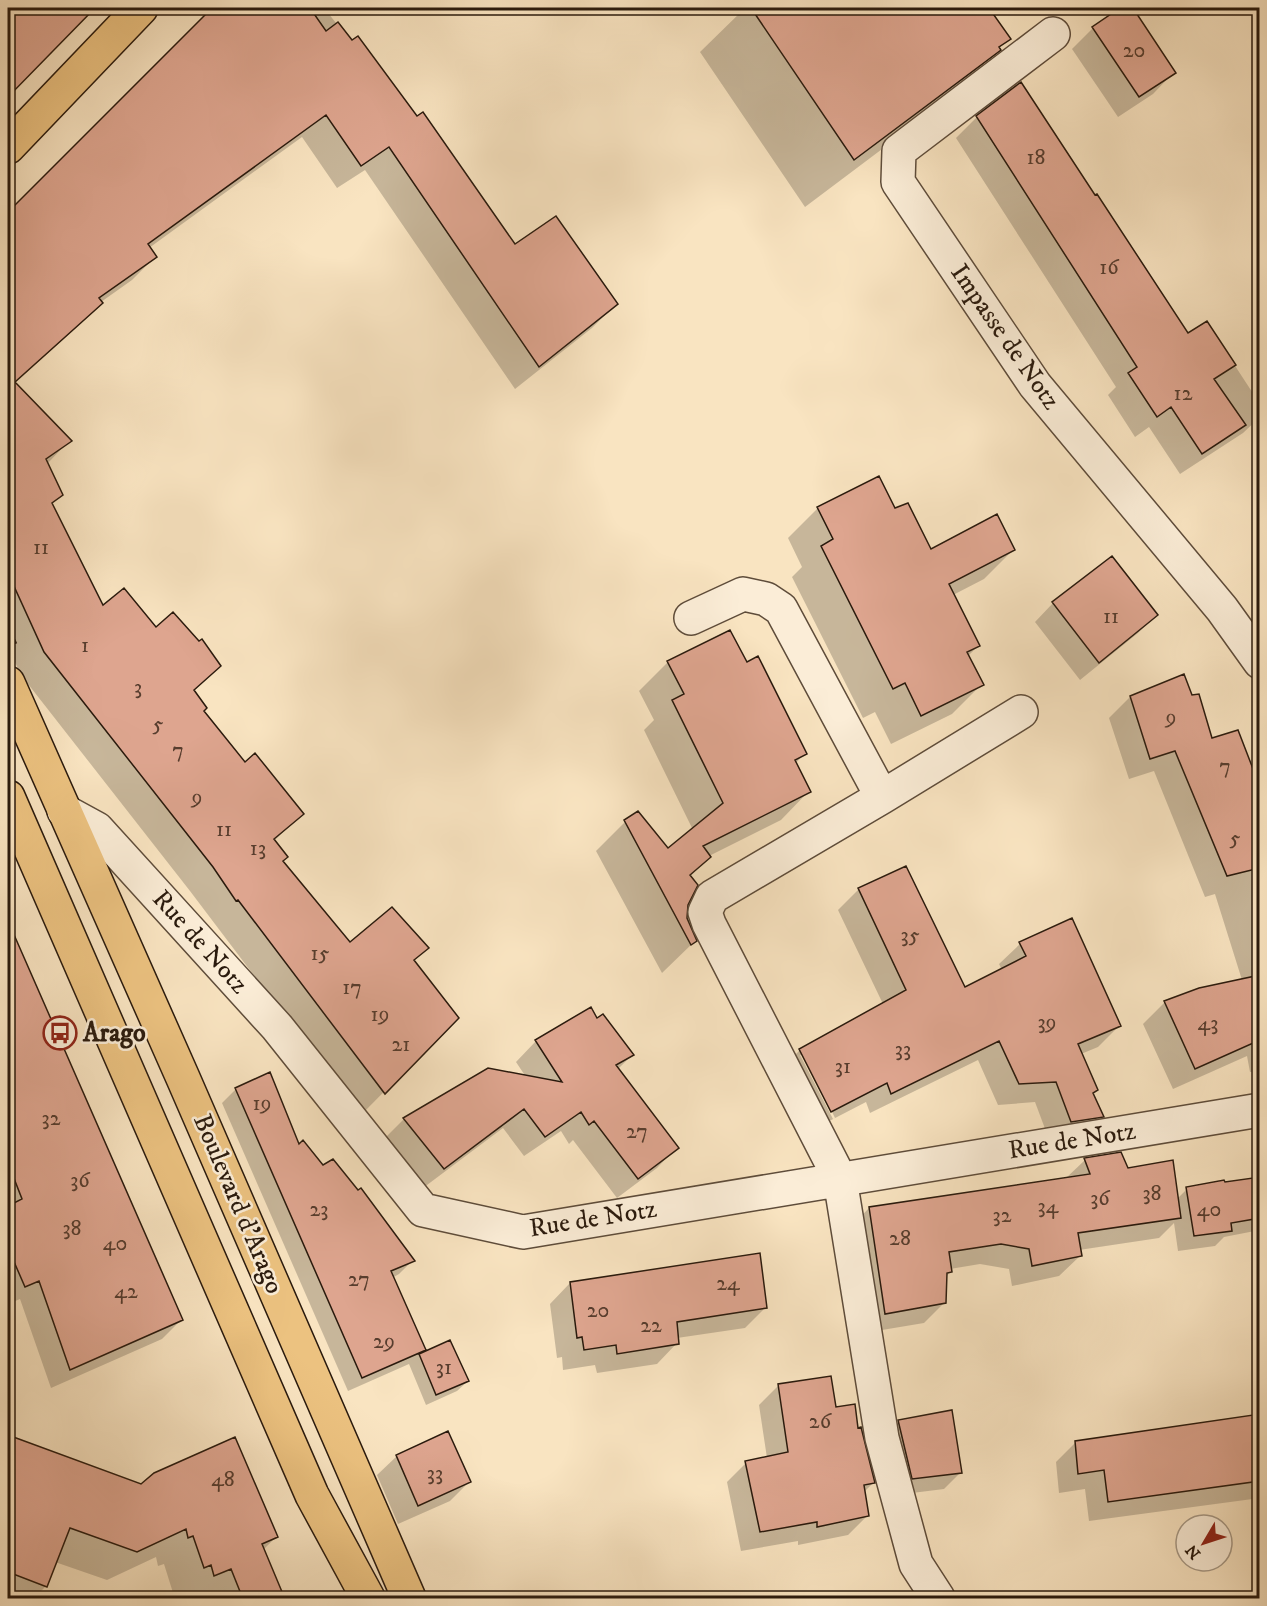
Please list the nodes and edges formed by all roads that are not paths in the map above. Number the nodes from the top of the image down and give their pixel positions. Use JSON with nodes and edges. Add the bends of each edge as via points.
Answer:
{"nodes":[{"id":1,"x":141,"y":8,"type":"edge"},
{"id":2,"x":1053,"y":34,"type":"dead end"},
{"id":3,"x":8,"y":147,"type":"edge"},
{"id":4,"x":691,"y":618,"type":"dead end"},
{"id":5,"x":1260,"y":662,"type":"edge"},
{"id":6,"x":8,"y":683,"type":"edge"},
{"id":7,"x":1021,"y":712,"type":"dead end"},
{"id":8,"x":8,"y":797,"type":"edge"},
{"id":9,"x":882,"y":797,"type":"junction"},
{"id":10,"x":64,"y":811,"type":"junction"},
{"id":11,"x":21,"y":830,"type":"junction"},
{"id":12,"x":1260,"y":1110,"type":"edge"},
{"id":13,"x":840,"y":1179,"type":"junction"},
{"id":14,"x":368,"y":1599,"type":"edge"},
{"id":15,"x":409,"y":1599,"type":"edge"},
{"id":16,"x":938,"y":1599,"type":"edge"}],
"edges":[{"from":1,"to":3,"type":"main road"},
{"from":2,"to":5,"type":"street","name":"Impasse de Notz","via":[[899,150],[898,182],[1035,385],[1222,609]]},
{"from":4,"to":9,"type":"street","via":[[744,594],[766,599],[781,609]]},
{"from":6,"to":10,"type":"main road","name":"Boulevard d'Arago"},
{"from":7,"to":9,"type":"street"},
{"from":8,"to":11,"type":"main road","name":"Boulevard d'Arago"},
{"from":9,"to":13,"type":"street","via":[[712,897],[705,912]]},
{"from":10,"to":11,"type":"main road"},
{"from":10,"to":13,"type":"street","name":"Rue de Notz","via":[[97,829],[277,1027],[423,1210],[522,1232]]},
{"from":10,"to":15,"type":"main road","name":"Boulevard d'Arago"},
{"from":11,"to":14,"type":"main road","name":"Boulevard d'Arago","via":[[312,1495]]},
{"from":12,"to":13,"type":"street","name":"Rue de Notz"},
{"from":13,"to":16,"type":"street","via":[[882,1438],[916,1564]]}]}
